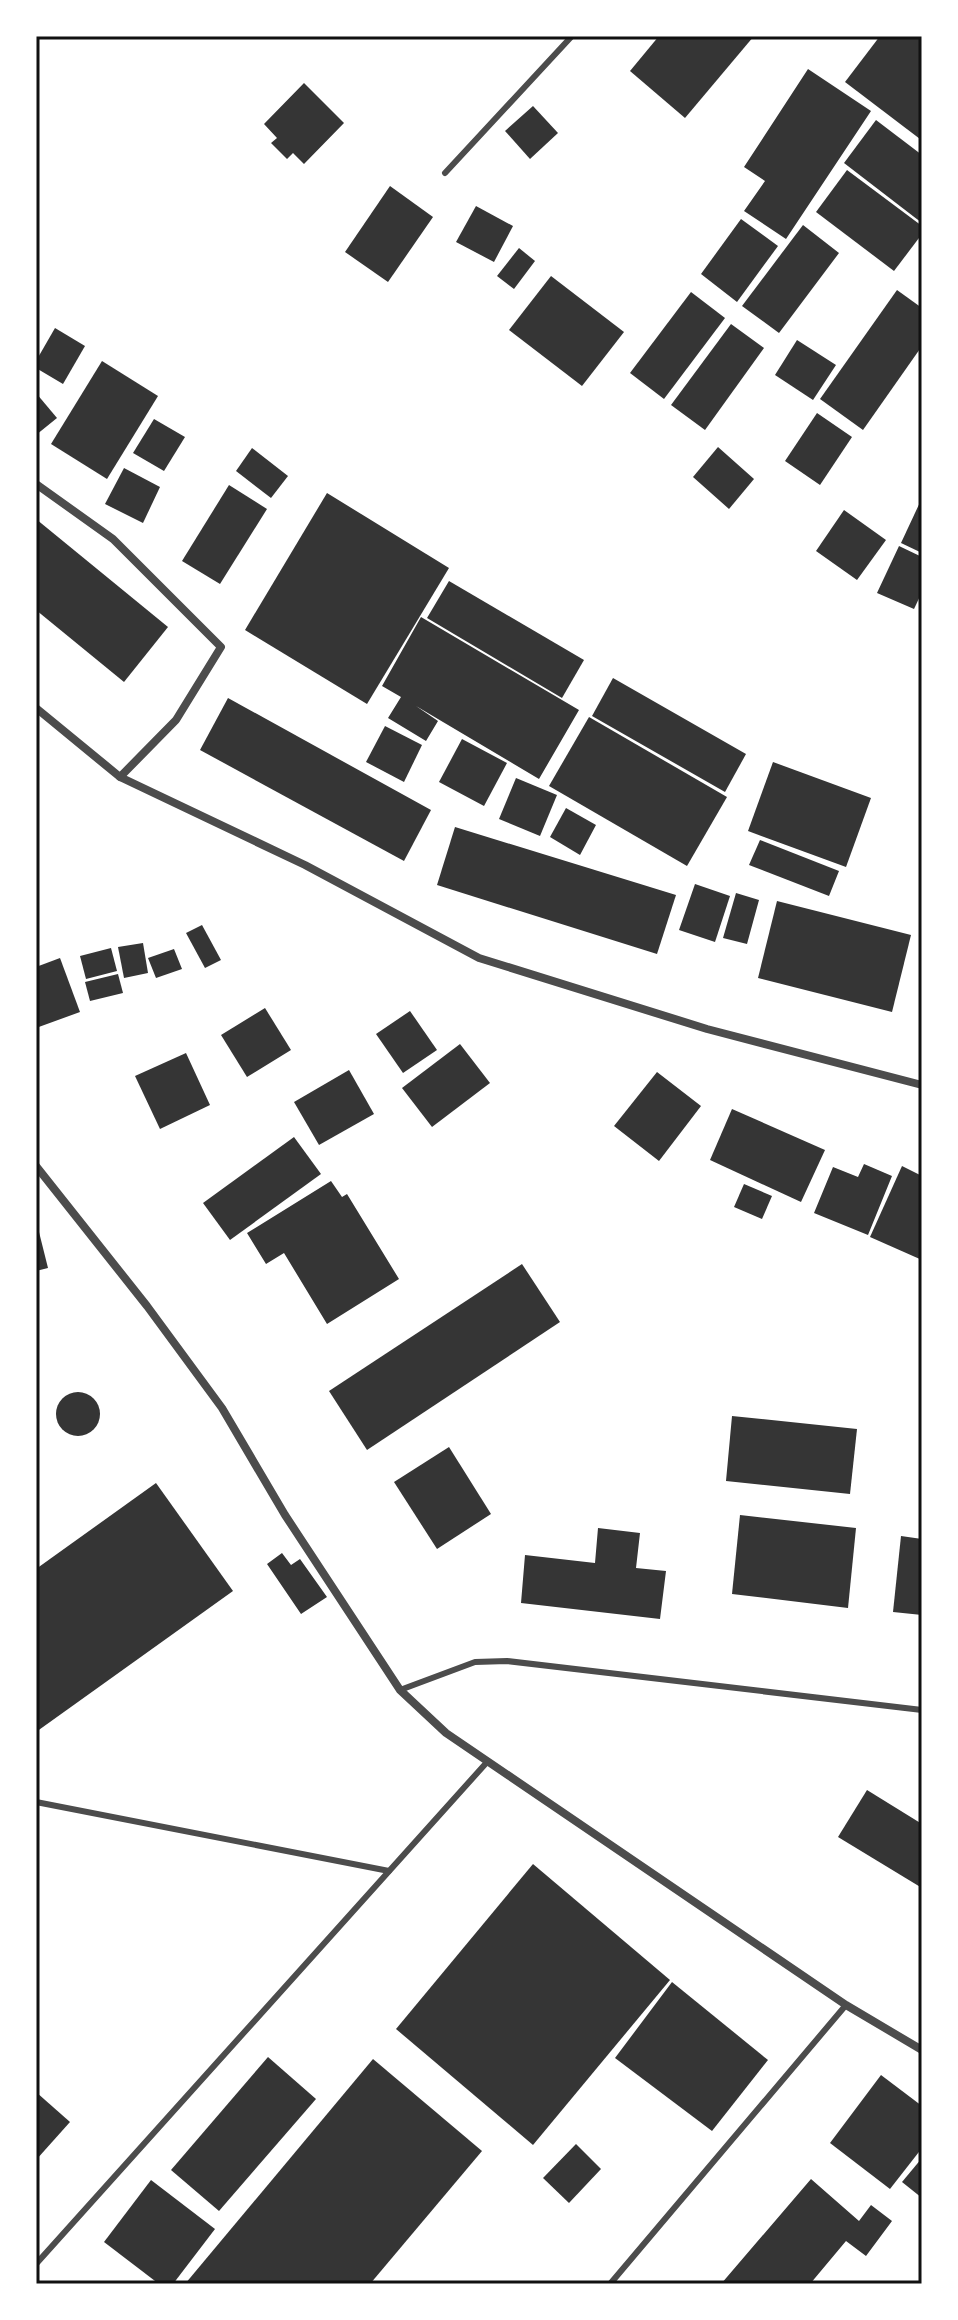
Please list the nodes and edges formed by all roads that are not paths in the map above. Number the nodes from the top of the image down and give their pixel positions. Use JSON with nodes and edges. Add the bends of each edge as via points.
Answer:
{"nodes":[{"id":1,"x":572,"y":36,"type":"edge"},
{"id":2,"x":445,"y":173,"type":"dead end"},
{"id":3,"x":36,"y":484,"type":"edge"},
{"id":4,"x":36,"y":708,"type":"edge"},
{"id":5,"x":120,"y":777,"type":"junction"},
{"id":6,"x":922,"y":1085,"type":"edge"},
{"id":7,"x":36,"y":1166,"type":"edge"},
{"id":8,"x":400,"y":1690,"type":"junction"},
{"id":9,"x":922,"y":1710,"type":"edge"},
{"id":10,"x":488,"y":1761,"type":"junction"},
{"id":11,"x":36,"y":1802,"type":"edge"},
{"id":12,"x":389,"y":1871,"type":"junction"},
{"id":13,"x":846,"y":2005,"type":"junction"},
{"id":14,"x":922,"y":2050,"type":"edge"},
{"id":15,"x":36,"y":2264,"type":"edge"},
{"id":16,"x":610,"y":2284,"type":"edge"}],
"edges":[{"from":1,"to":2,"type":"lane"},
{"from":3,"to":5,"type":"street","via":[[113,539],[221,647],[176,720]]},
{"from":4,"to":5,"type":"street"},
{"from":5,"to":6,"type":"street","via":[[305,865],[479,958],[707,1029]]},
{"from":7,"to":8,"type":"street","via":[[222,1408]]},
{"from":8,"to":9,"type":"lane","via":[[475,1662],[507,1661]]},
{"from":8,"to":10,"type":"street","via":[[446,1733]]},
{"from":10,"to":12,"type":"lane"},
{"from":10,"to":13,"type":"street"},
{"from":11,"to":12,"type":"lane"},
{"from":12,"to":15,"type":"lane"},
{"from":13,"to":14,"type":"street"},
{"from":13,"to":16,"type":"lane"}]}
